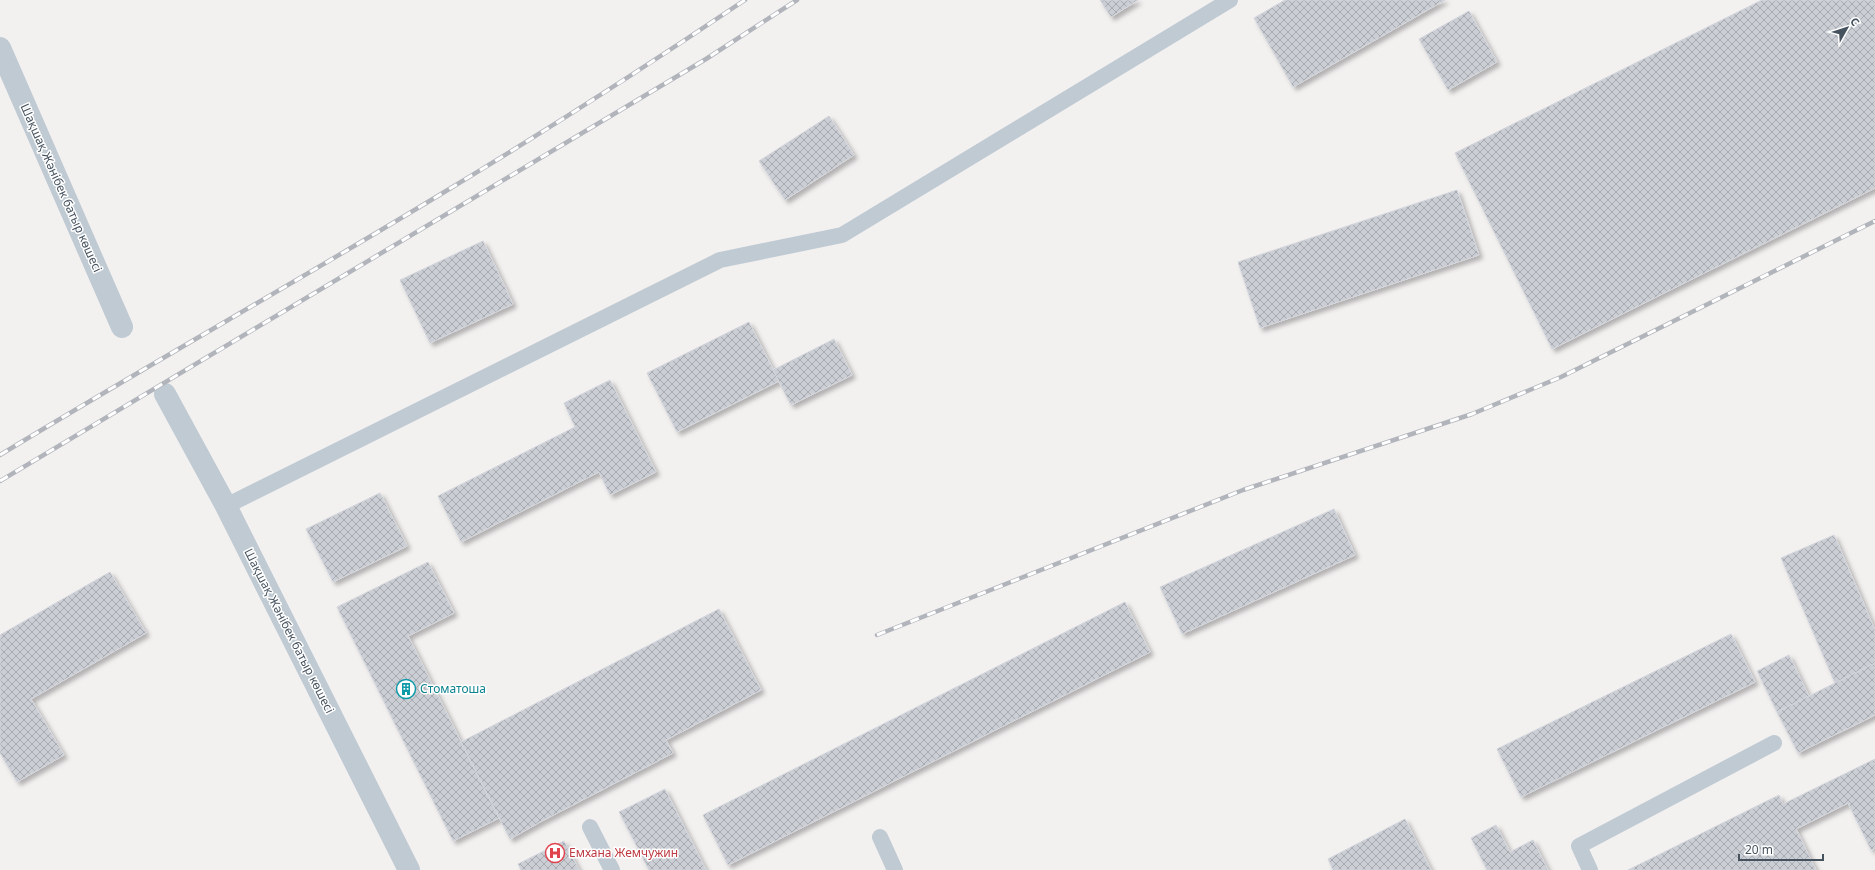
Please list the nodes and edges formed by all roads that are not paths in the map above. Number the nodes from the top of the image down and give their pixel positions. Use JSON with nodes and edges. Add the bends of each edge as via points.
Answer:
{"nodes":[{"id":1,"x":1230,"y":0,"type":"edge"},
{"id":2,"x":0,"y":48,"type":"edge"},
{"id":3,"x":122,"y":328,"type":"dead end"},
{"id":4,"x":165,"y":394,"type":"dead end"},
{"id":5,"x":226,"y":506,"type":"junction"},
{"id":6,"x":1774,"y":743,"type":"dead end"},
{"id":7,"x":590,"y":827,"type":"dead end"},
{"id":8,"x":880,"y":837,"type":"dead end"},
{"id":9,"x":409,"y":870,"type":"edge"},
{"id":10,"x":612,"y":870,"type":"edge"},
{"id":11,"x":895,"y":870,"type":"edge"},
{"id":12,"x":1590,"y":870,"type":"edge"}],
"edges":[{"from":1,"to":5,"type":"lane","via":[[842,235],[720,260]]},
{"from":2,"to":3,"type":"street","name":"Шақшақ Жәнібек батыр көшесі"},
{"from":4,"to":5,"type":"street","name":"Шақшақ Жәнібек батыр көшесі"},
{"from":5,"to":9,"type":"street","name":"Шақшақ Жәнібек батыр көшесі"},
{"from":6,"to":12,"type":"lane","via":[[1579,846]]},
{"from":7,"to":10,"type":"lane"},
{"from":8,"to":11,"type":"lane"}]}
